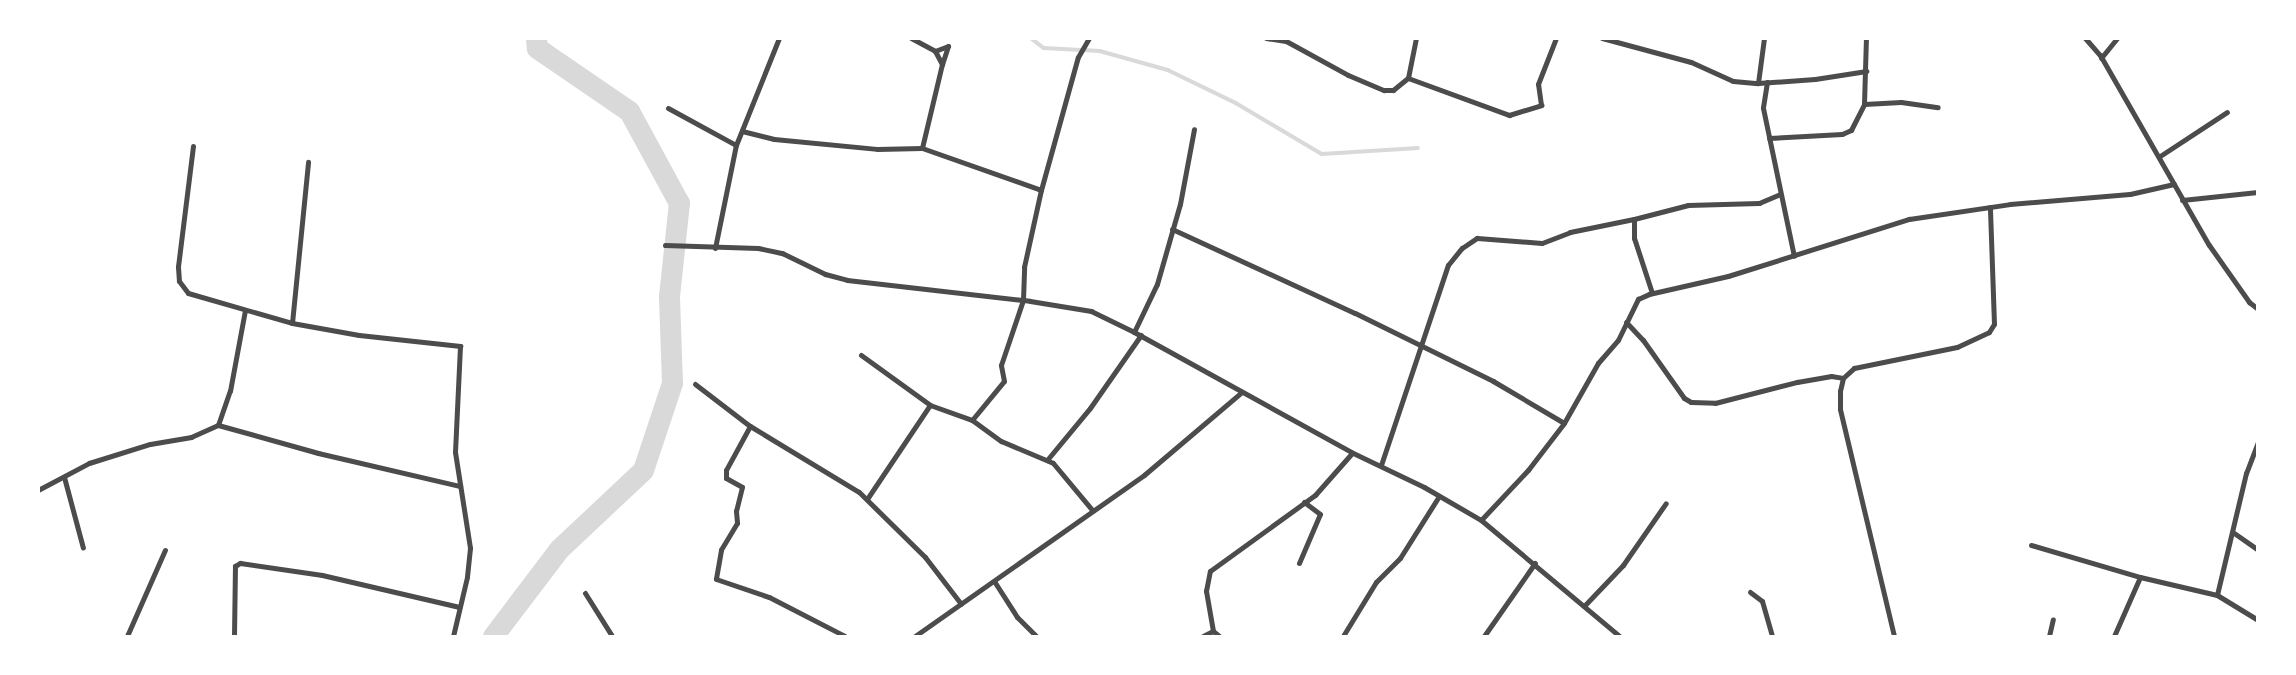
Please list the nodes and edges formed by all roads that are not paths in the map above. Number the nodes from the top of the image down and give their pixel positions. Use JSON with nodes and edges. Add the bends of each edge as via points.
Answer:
{"nodes":[{"id":1,"x":779,"y":38,"type":"edge"},
{"id":2,"x":911,"y":38,"type":"edge"},
{"id":3,"x":1089,"y":38,"type":"edge"},
{"id":4,"x":1266,"y":38,"type":"edge"},
{"id":5,"x":1416,"y":38,"type":"edge"},
{"id":6,"x":1556,"y":38,"type":"edge"},
{"id":7,"x":1602,"y":38,"type":"edge"},
{"id":8,"x":1764,"y":38,"type":"edge"},
{"id":9,"x":1866,"y":38,"type":"edge"},
{"id":10,"x":2085,"y":38,"type":"edge"},
{"id":11,"x":2117,"y":38,"type":"edge"},
{"id":12,"x":935,"y":51,"type":"junction"},
{"id":13,"x":2101,"y":58,"type":"junction"},
{"id":14,"x":942,"y":64,"type":"junction"},
{"id":15,"x":1866,"y":71,"type":"junction"},
{"id":16,"x":1408,"y":78,"type":"junction"},
{"id":17,"x":1767,"y":82,"type":"junction"},
{"id":18,"x":1758,"y":83,"type":"junction"},
{"id":19,"x":1864,"y":104,"type":"junction"},
{"id":20,"x":1938,"y":107,"type":"dead end"},
{"id":21,"x":668,"y":108,"type":"dead end"},
{"id":22,"x":2227,"y":112,"type":"dead end"},
{"id":23,"x":1194,"y":129,"type":"dead end"},
{"id":24,"x":742,"y":131,"type":"junction"},
{"id":25,"x":1769,"y":138,"type":"junction"},
{"id":26,"x":736,"y":145,"type":"junction"},
{"id":27,"x":193,"y":146,"type":"dead end"},
{"id":28,"x":922,"y":148,"type":"junction"},
{"id":29,"x":2160,"y":156,"type":"junction"},
{"id":30,"x":308,"y":162,"type":"dead end"},
{"id":31,"x":2174,"y":184,"type":"junction"},
{"id":32,"x":1041,"y":190,"type":"junction"},
{"id":33,"x":2258,"y":192,"type":"edge"},
{"id":34,"x":1780,"y":194,"type":"junction"},
{"id":35,"x":2182,"y":200,"type":"junction"},
{"id":36,"x":1990,"y":207,"type":"junction"},
{"id":37,"x":1634,"y":219,"type":"junction"},
{"id":38,"x":1172,"y":229,"type":"junction"},
{"id":39,"x":664,"y":245,"type":"dead end"},
{"id":40,"x":715,"y":248,"type":"junction"},
{"id":41,"x":1794,"y":256,"type":"junction"},
{"id":42,"x":1652,"y":293,"type":"junction"},
{"id":43,"x":1023,"y":300,"type":"junction"},
{"id":44,"x":2258,"y":309,"type":"edge"},
{"id":45,"x":245,"y":310,"type":"junction"},
{"id":46,"x":1626,"y":322,"type":"junction"},
{"id":47,"x":292,"y":323,"type":"junction"},
{"id":48,"x":1138,"y":334,"type":"junction"},
{"id":49,"x":1421,"y":346,"type":"junction"},
{"id":50,"x":861,"y":355,"type":"dead end"},
{"id":51,"x":1843,"y":378,"type":"junction"},
{"id":52,"x":695,"y":384,"type":"dead end"},
{"id":53,"x":1242,"y":392,"type":"junction"},
{"id":54,"x":930,"y":405,"type":"junction"},
{"id":55,"x":972,"y":420,"type":"junction"},
{"id":56,"x":1564,"y":423,"type":"junction"},
{"id":57,"x":218,"y":425,"type":"junction"},
{"id":58,"x":750,"y":425,"type":"junction"},
{"id":59,"x":2258,"y":442,"type":"edge"},
{"id":60,"x":1352,"y":453,"type":"junction"},
{"id":61,"x":1047,"y":460,"type":"junction"},
{"id":62,"x":1381,"y":465,"type":"junction"},
{"id":63,"x":64,"y":477,"type":"junction"},
{"id":64,"x":460,"y":486,"type":"junction"},
{"id":65,"x":38,"y":490,"type":"edge"},
{"id":66,"x":1439,"y":496,"type":"junction"},
{"id":67,"x":867,"y":499,"type":"junction"},
{"id":68,"x":1304,"y":502,"type":"junction"},
{"id":69,"x":1666,"y":503,"type":"dead end"},
{"id":70,"x":1093,"y":511,"type":"junction"},
{"id":71,"x":1481,"y":520,"type":"junction"},
{"id":72,"x":2234,"y":533,"type":"junction"},
{"id":73,"x":2031,"y":545,"type":"dead end"},
{"id":74,"x":83,"y":548,"type":"dead end"},
{"id":75,"x":165,"y":550,"type":"dead end"},
{"id":76,"x":2258,"y":550,"type":"edge"},
{"id":77,"x":1299,"y":563,"type":"dead end"},
{"id":78,"x":1535,"y":563,"type":"junction"},
{"id":79,"x":2140,"y":577,"type":"junction"},
{"id":80,"x":994,"y":581,"type":"junction"},
{"id":81,"x":1750,"y":592,"type":"dead end"},
{"id":82,"x":585,"y":593,"type":"dead end"},
{"id":83,"x":2217,"y":595,"type":"junction"},
{"id":84,"x":961,"y":604,"type":"junction"},
{"id":85,"x":1584,"y":606,"type":"junction"},
{"id":86,"x":459,"y":607,"type":"junction"},
{"id":87,"x":2053,"y":619,"type":"dead end"},
{"id":88,"x":2258,"y":620,"type":"edge"},
{"id":89,"x":1213,"y":631,"type":"junction"},
{"id":90,"x":127,"y":636,"type":"edge"},
{"id":91,"x":234,"y":636,"type":"edge"},
{"id":92,"x":453,"y":636,"type":"edge"},
{"id":93,"x":612,"y":636,"type":"edge"},
{"id":94,"x":845,"y":636,"type":"edge"},
{"id":95,"x":915,"y":636,"type":"edge"},
{"id":96,"x":1036,"y":636,"type":"edge"},
{"id":97,"x":1203,"y":636,"type":"edge"},
{"id":98,"x":1219,"y":636,"type":"edge"},
{"id":99,"x":1343,"y":636,"type":"edge"},
{"id":100,"x":1485,"y":636,"type":"edge"},
{"id":101,"x":1619,"y":636,"type":"edge"},
{"id":102,"x":1772,"y":636,"type":"edge"},
{"id":103,"x":1894,"y":636,"type":"edge"},
{"id":104,"x":2049,"y":636,"type":"edge"},
{"id":105,"x":2114,"y":636,"type":"edge"}],
"edges":[{"from":1,"to":24,"type":"street"},
{"from":2,"to":12,"type":"street"},
{"from":3,"to":32,"type":"street","via":[[1078,57]]},
{"from":4,"to":16,"type":"street","via":[[1286,41],[1369,86],[1392,90]]},
{"from":5,"to":16,"type":"street"},
{"from":6,"to":16,"type":"street","via":[[1538,84],[1541,105],[1509,115]]},
{"from":7,"to":18,"type":"street","via":[[1690,62],[1733,81]]},
{"from":8,"to":18,"type":"street"},
{"from":9,"to":15,"type":"street"},
{"from":10,"to":13,"type":"street"},
{"from":11,"to":13,"type":"street"},
{"from":12,"to":14,"type":"street"},
{"from":12,"to":14,"type":"street","via":[[948,46]]},
{"from":13,"to":29,"type":"street"},
{"from":14,"to":28,"type":"street"},
{"from":15,"to":17,"type":"street"},
{"from":15,"to":19,"type":"street"},
{"from":17,"to":18,"type":"street"},
{"from":17,"to":25,"type":"street","via":[[1763,108]]},
{"from":19,"to":20,"type":"street"},
{"from":19,"to":25,"type":"street","via":[[1851,130],[1842,134]]},
{"from":21,"to":26,"type":"street"},
{"from":22,"to":29,"type":"street"},
{"from":23,"to":38,"type":"street"},
{"from":24,"to":26,"type":"street"},
{"from":24,"to":28,"type":"street","via":[[774,139],[864,148]]},
{"from":25,"to":34,"type":"street"},
{"from":26,"to":40,"type":"street"},
{"from":27,"to":45,"type":"street","via":[[179,281],[198,298]]},
{"from":28,"to":32,"type":"street"},
{"from":29,"to":31,"type":"street"},
{"from":30,"to":47,"type":"street"},
{"from":31,"to":35,"type":"street"},
{"from":31,"to":36,"type":"street","via":[[2130,194]]},
{"from":32,"to":43,"type":"street","via":[[1024,267]]},
{"from":33,"to":35,"type":"street"},
{"from":34,"to":37,"type":"street","via":[[1759,203],[1688,205]]},
{"from":34,"to":41,"type":"street"},
{"from":35,"to":44,"type":"street"},
{"from":36,"to":41,"type":"street","via":[[1909,219]]},
{"from":36,"to":51,"type":"street","via":[[1994,324],[1989,332],[1957,348],[1854,368]]},
{"from":37,"to":42,"type":"street","via":[[1634,239]]},
{"from":37,"to":49,"type":"street","via":[[1570,232],[1542,243],[1478,238],[1448,265]]},
{"from":38,"to":48,"type":"street"},
{"from":38,"to":49,"type":"street"},
{"from":39,"to":40,"type":"street"},
{"from":40,"to":43,"type":"street","via":[[782,253],[847,280]]},
{"from":41,"to":42,"type":"street"},
{"from":42,"to":46,"type":"street","via":[[1638,299]]},
{"from":43,"to":48,"type":"street","via":[[1091,311]]},
{"from":43,"to":55,"type":"street","via":[[1001,365],[1003,381]]},
{"from":45,"to":47,"type":"street"},
{"from":45,"to":57,"type":"street","via":[[230,391]]},
{"from":46,"to":51,"type":"street","via":[[1691,402],[1715,403],[1797,382]]},
{"from":46,"to":56,"type":"street"},
{"from":47,"to":64,"type":"street","via":[[460,346],[456,452]]},
{"from":48,"to":53,"type":"street"},
{"from":48,"to":61,"type":"street","via":[[1090,408]]},
{"from":49,"to":56,"type":"street"},
{"from":49,"to":62,"type":"street"},
{"from":50,"to":54,"type":"street"},
{"from":51,"to":103,"type":"street","via":[[1840,409]]},
{"from":52,"to":58,"type":"street"},
{"from":53,"to":60,"type":"street"},
{"from":53,"to":70,"type":"street","via":[[1144,475]]},
{"from":54,"to":55,"type":"street"},
{"from":54,"to":67,"type":"street"},
{"from":55,"to":61,"type":"street","via":[[1001,441]]},
{"from":56,"to":71,"type":"street"},
{"from":57,"to":63,"type":"street","via":[[191,438],[150,444],[89,463]]},
{"from":57,"to":64,"type":"street"},
{"from":58,"to":67,"type":"street"},
{"from":58,"to":94,"type":"street","via":[[726,470],[729,480],[742,487],[737,523],[721,550],[716,579],[769,597]]},
{"from":59,"to":72,"type":"street","via":[[2246,473]]},
{"from":60,"to":62,"type":"street"},
{"from":60,"to":68,"type":"street","via":[[1332,479]]},
{"from":61,"to":70,"type":"street"},
{"from":62,"to":66,"type":"street"},
{"from":63,"to":65,"type":"street"},
{"from":63,"to":74,"type":"street"},
{"from":64,"to":86,"type":"street","via":[[470,548]]},
{"from":66,"to":71,"type":"street"},
{"from":66,"to":99,"type":"street"},
{"from":67,"to":84,"type":"street","via":[[925,557]]},
{"from":68,"to":77,"type":"street","via":[[1320,514]]},
{"from":68,"to":89,"type":"street","via":[[1210,571],[1206,591]]},
{"from":69,"to":85,"type":"street","via":[[1623,565]]},
{"from":70,"to":80,"type":"street"},
{"from":71,"to":78,"type":"street"},
{"from":72,"to":76,"type":"street"},
{"from":72,"to":83,"type":"street"},
{"from":73,"to":79,"type":"street"},
{"from":75,"to":90,"type":"street"},
{"from":78,"to":85,"type":"street"},
{"from":78,"to":100,"type":"street"},
{"from":79,"to":83,"type":"street"},
{"from":79,"to":105,"type":"street"},
{"from":80,"to":84,"type":"street"},
{"from":80,"to":96,"type":"street","via":[[1017,617]]},
{"from":81,"to":102,"type":"street","via":[[1762,601]]},
{"from":82,"to":93,"type":"street"},
{"from":83,"to":88,"type":"street"},
{"from":84,"to":95,"type":"street"},
{"from":85,"to":101,"type":"street"},
{"from":86,"to":91,"type":"street","via":[[322,575],[240,563],[235,566]]},
{"from":86,"to":92,"type":"street"},
{"from":87,"to":104,"type":"street"},
{"from":89,"to":97,"type":"street"},
{"from":89,"to":98,"type":"street"}]}
